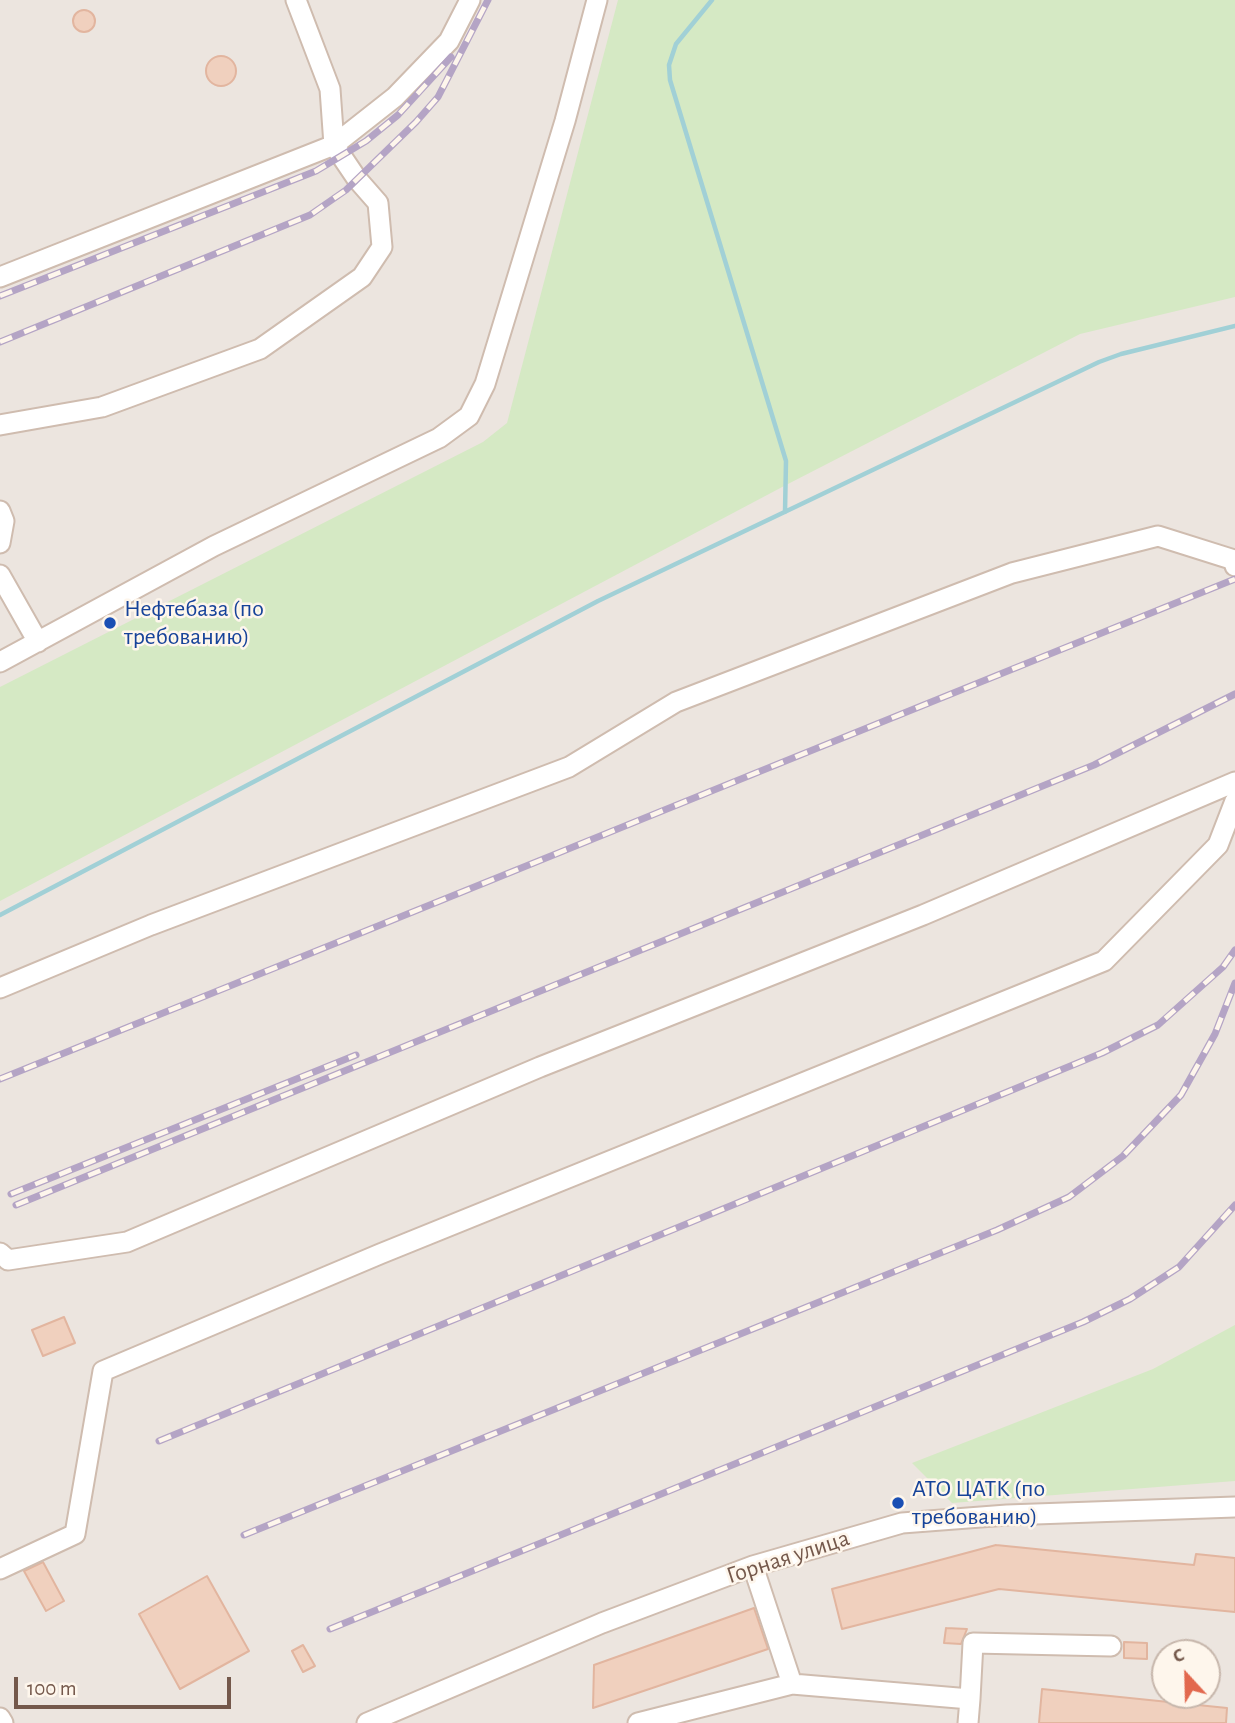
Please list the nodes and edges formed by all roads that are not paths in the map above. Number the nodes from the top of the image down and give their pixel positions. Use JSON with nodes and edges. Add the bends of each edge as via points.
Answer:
{"nodes":[{"id":1,"x":296,"y":0,"type":"edge"},
{"id":2,"x":470,"y":0,"type":"edge"},
{"id":3,"x":597,"y":0,"type":"edge"},
{"id":4,"x":334,"y":145,"type":"junction"},
{"id":5,"x":0,"y":277,"type":"edge"},
{"id":6,"x":0,"y":425,"type":"edge"},
{"id":7,"x":0,"y":511,"type":"edge"},
{"id":8,"x":0,"y":543,"type":"edge"},
{"id":9,"x":1235,"y":566,"type":"edge"},
{"id":10,"x":0,"y":575,"type":"edge"},
{"id":11,"x":38,"y":642,"type":"junction"},
{"id":12,"x":0,"y":662,"type":"edge"},
{"id":13,"x":1235,"y":782,"type":"edge"},
{"id":14,"x":1235,"y":801,"type":"edge"},
{"id":15,"x":0,"y":988,"type":"edge"},
{"id":16,"x":0,"y":1253,"type":"edge"},
{"id":17,"x":1235,"y":1507,"type":"edge"},
{"id":18,"x":753,"y":1566,"type":"junction"},
{"id":19,"x":0,"y":1569,"type":"edge"},
{"id":20,"x":1111,"y":1646,"type":"dead end"},
{"id":21,"x":792,"y":1684,"type":"junction"},
{"id":22,"x":970,"y":1699,"type":"junction"},
{"id":23,"x":0,"y":1718,"type":"edge"},
{"id":24,"x":3,"y":1723,"type":"edge"},
{"id":25,"x":367,"y":1723,"type":"edge"},
{"id":26,"x":638,"y":1723,"type":"edge"},
{"id":27,"x":968,"y":1723,"type":"edge"}],
"edges":[{"from":1,"to":4,"type":"street","via":[[330,89]]},
{"from":2,"to":4,"type":"street","via":[[449,41],[395,97]]},
{"from":3,"to":11,"type":"street","via":[[485,384],[469,416],[439,439],[214,547]]},
{"from":4,"to":5,"type":"street"},
{"from":4,"to":6,"type":"street","via":[[378,203],[382,247],[362,277],[260,349],[102,407]]},
{"from":7,"to":8,"type":"street","via":[[4,521]]},
{"from":9,"to":15,"type":"street","via":[[1234,560],[1157,536],[1012,573],[676,702],[569,767],[151,925]]},
{"from":10,"to":11,"type":"street"},
{"from":11,"to":12,"type":"street"},
{"from":13,"to":16,"type":"street","via":[[127,1242],[8,1260]]},
{"from":14,"to":19,"type":"street","via":[[1218,845],[1104,961],[103,1371],[75,1534]]},
{"from":17,"to":18,"type":"street","name":"Горная улица","via":[[902,1523]]},
{"from":18,"to":21,"type":"street"},
{"from":18,"to":25,"type":"street","name":"Горная улица","via":[[602,1623]]},
{"from":20,"to":22,"type":"street","via":[[973,1643]]},
{"from":21,"to":22,"type":"street"},
{"from":21,"to":26,"type":"street"},
{"from":22,"to":27,"type":"street"},
{"from":23,"to":24,"type":"street"}]}
